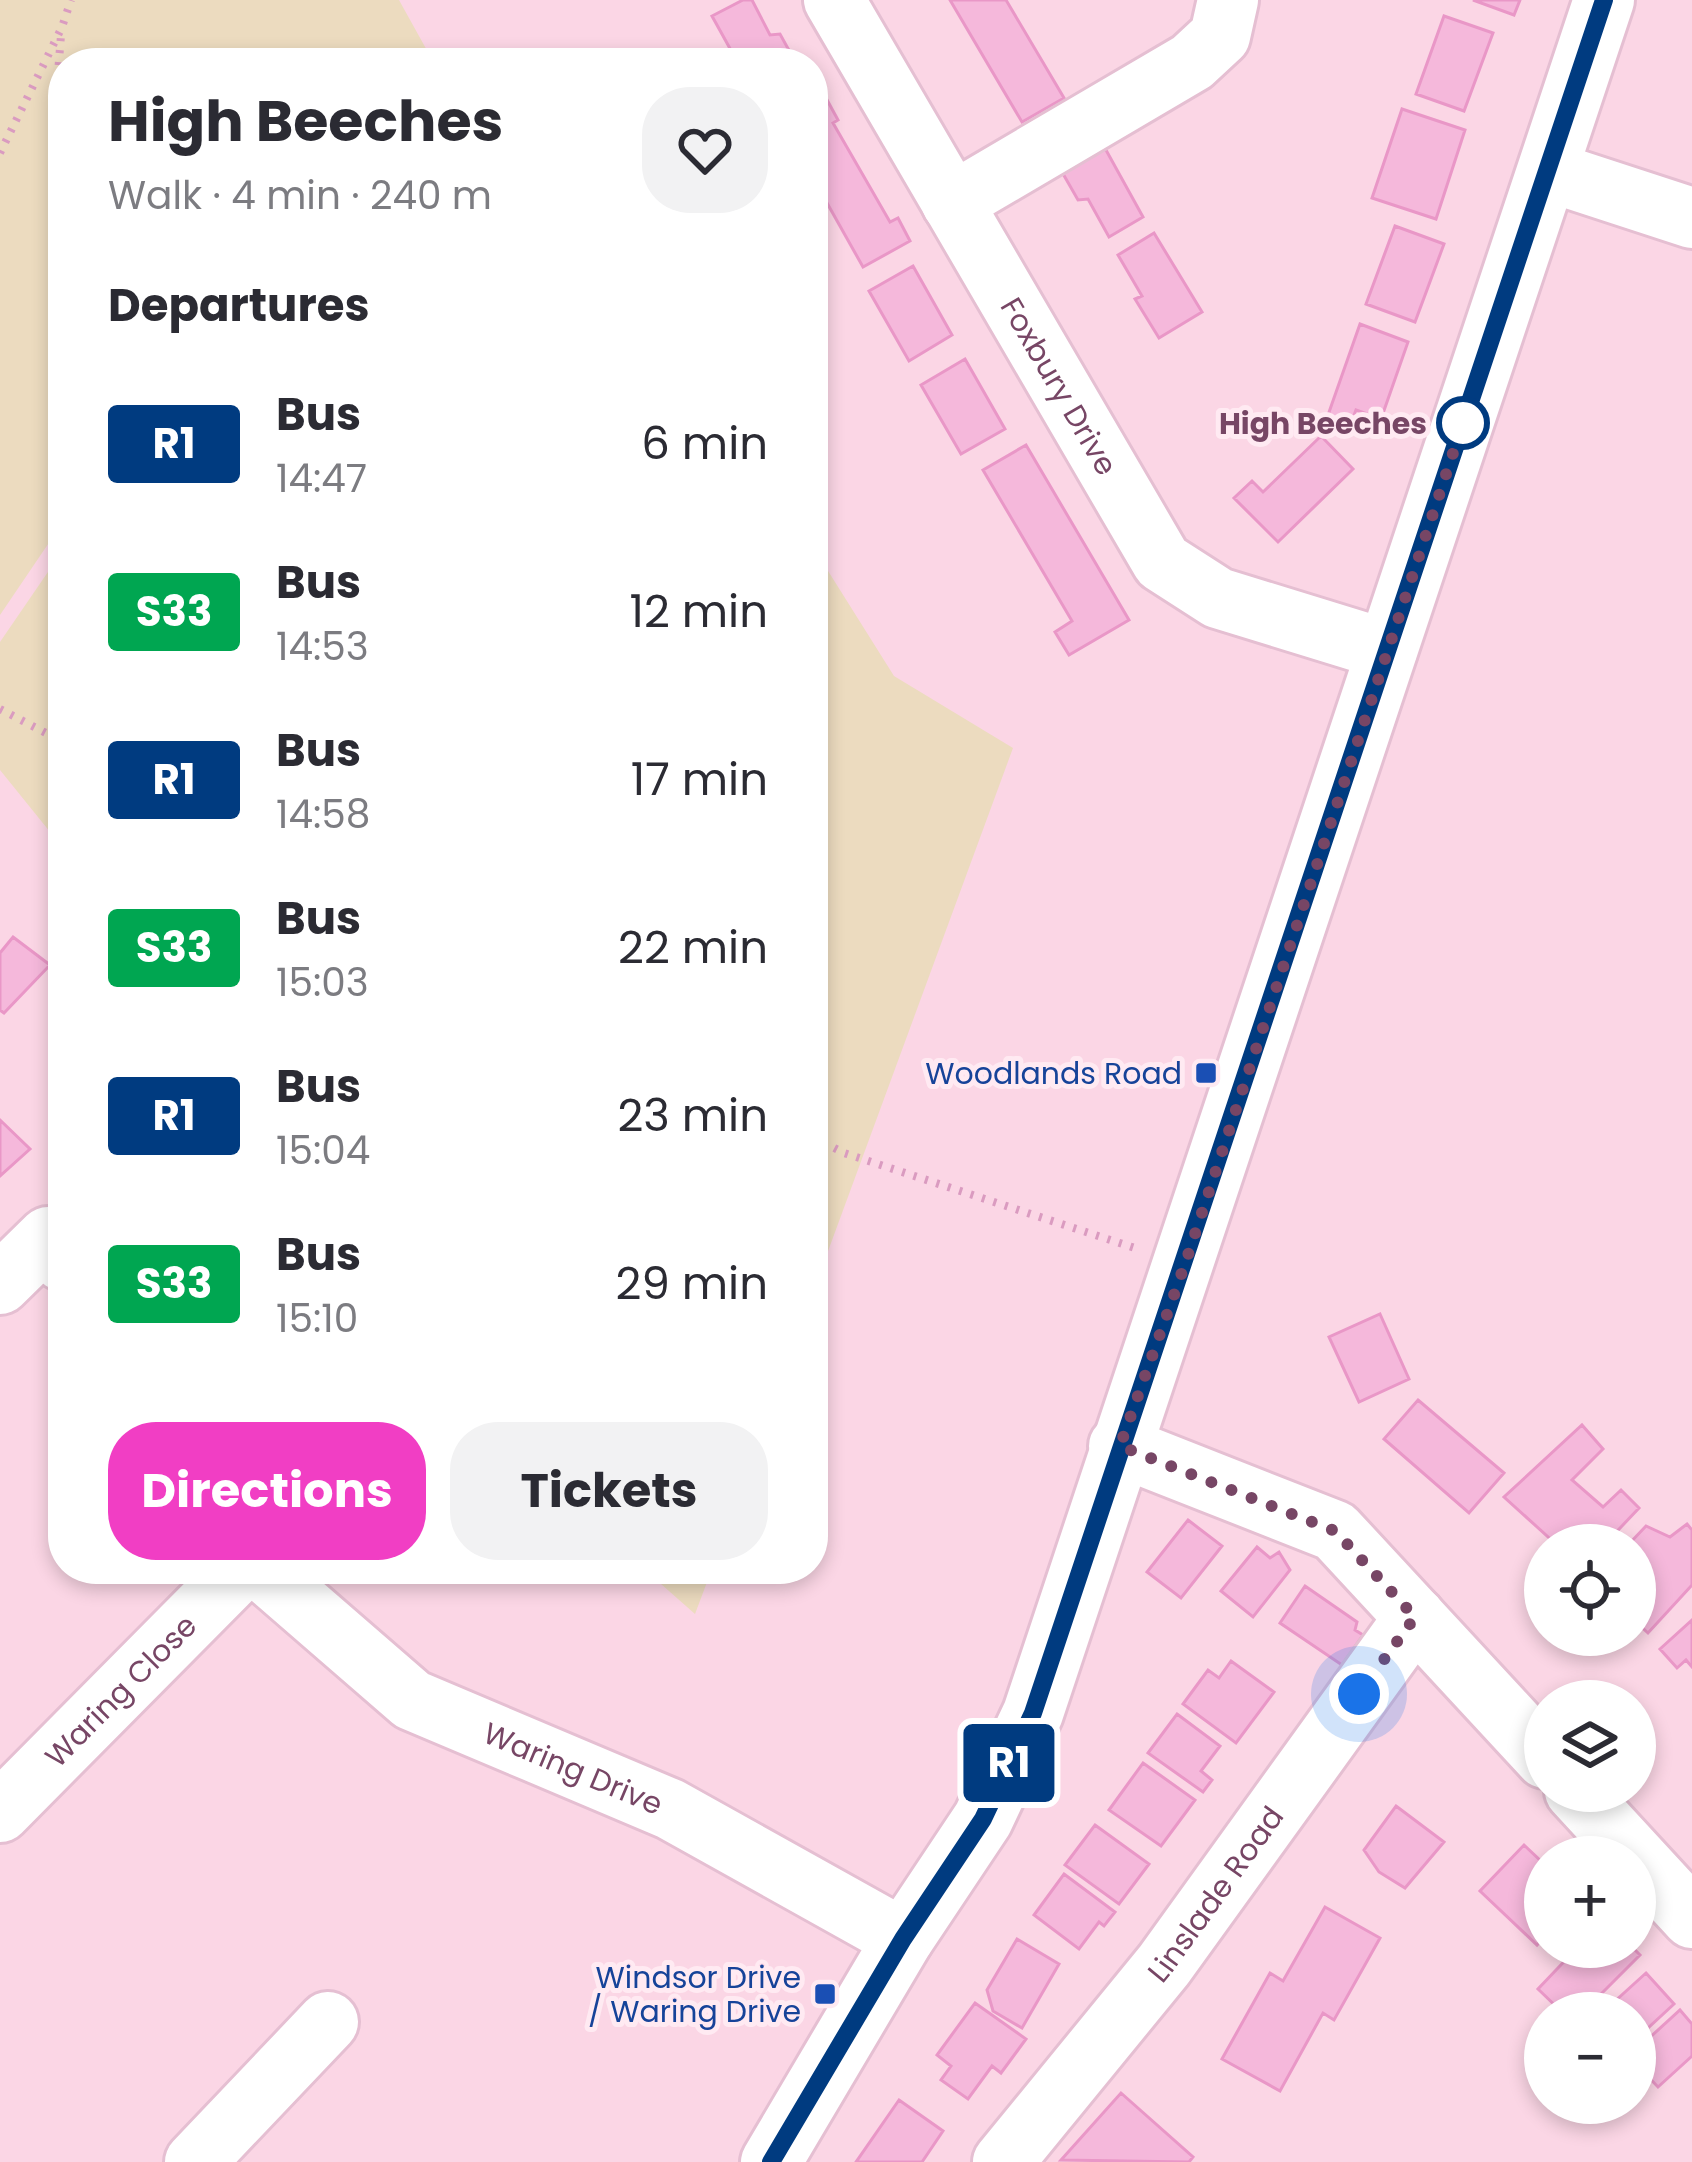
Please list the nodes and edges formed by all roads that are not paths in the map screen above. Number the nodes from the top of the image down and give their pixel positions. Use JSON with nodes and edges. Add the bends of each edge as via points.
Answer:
{"nodes":[{"id":1,"x":835,"y":0,"type":"edge"},
{"id":2,"x":1228,"y":0,"type":"edge"},
{"id":3,"x":1604,"y":0,"type":"edge"},
{"id":4,"x":1548,"y":171,"type":"junction"},
{"id":5,"x":952,"y":203,"type":"junction"},
{"id":6,"x":1692,"y":218,"type":"edge"},
{"id":7,"x":1387,"y":650,"type":"junction"},
{"id":8,"x":48,"y":1237,"type":"edge"},
{"id":9,"x":0,"y":1284,"type":"edge"},
{"id":10,"x":1120,"y":1446,"type":"junction"},
{"id":11,"x":226,"y":1584,"type":"edge"},
{"id":12,"x":278,"y":1584,"type":"edge"},
{"id":13,"x":1415,"y":1617,"type":"junction"},
{"id":14,"x":1524,"y":1735,"type":"edge"},
{"id":15,"x":0,"y":1812,"type":"edge"},
{"id":16,"x":1594,"y":1812,"type":"edge"},
{"id":17,"x":1692,"y":1918,"type":"edge"},
{"id":18,"x":903,"y":1939,"type":"junction"},
{"id":19,"x":328,"y":2022,"type":"dead end"},
{"id":20,"x":195,"y":2162,"type":"edge"},
{"id":21,"x":771,"y":2162,"type":"edge"},
{"id":22,"x":1003,"y":2162,"type":"edge"}],
"edges":[{"from":1,"to":5,"type":"street","name":"Foxbury Drive"},
{"from":2,"to":5,"type":"street","via":[[1220,36],[1192,62]]},
{"from":3,"to":4,"type":"street"},
{"from":4,"to":6,"type":"street"},
{"from":4,"to":7,"type":"street"},
{"from":5,"to":7,"type":"street","name":"Foxbury Drive","via":[[1162,562],[1218,598]]},
{"from":7,"to":10,"type":"street"},
{"from":8,"to":9,"type":"street"},
{"from":10,"to":13,"type":"street","via":[[1335,1531]]},
{"from":10,"to":18,"type":"street","via":[[1033,1713],[983,1819]]},
{"from":11,"to":15,"type":"street","name":"Waring Close"},
{"from":12,"to":18,"type":"street","name":"Waring Drive","via":[[412,1700],[670,1809]]},
{"from":13,"to":14,"type":"street"},
{"from":13,"to":22,"type":"street","name":"Linslade Road","via":[[1164,1965]]},
{"from":16,"to":17,"type":"street"},
{"from":18,"to":21,"type":"street"},
{"from":19,"to":20,"type":"street"}]}
